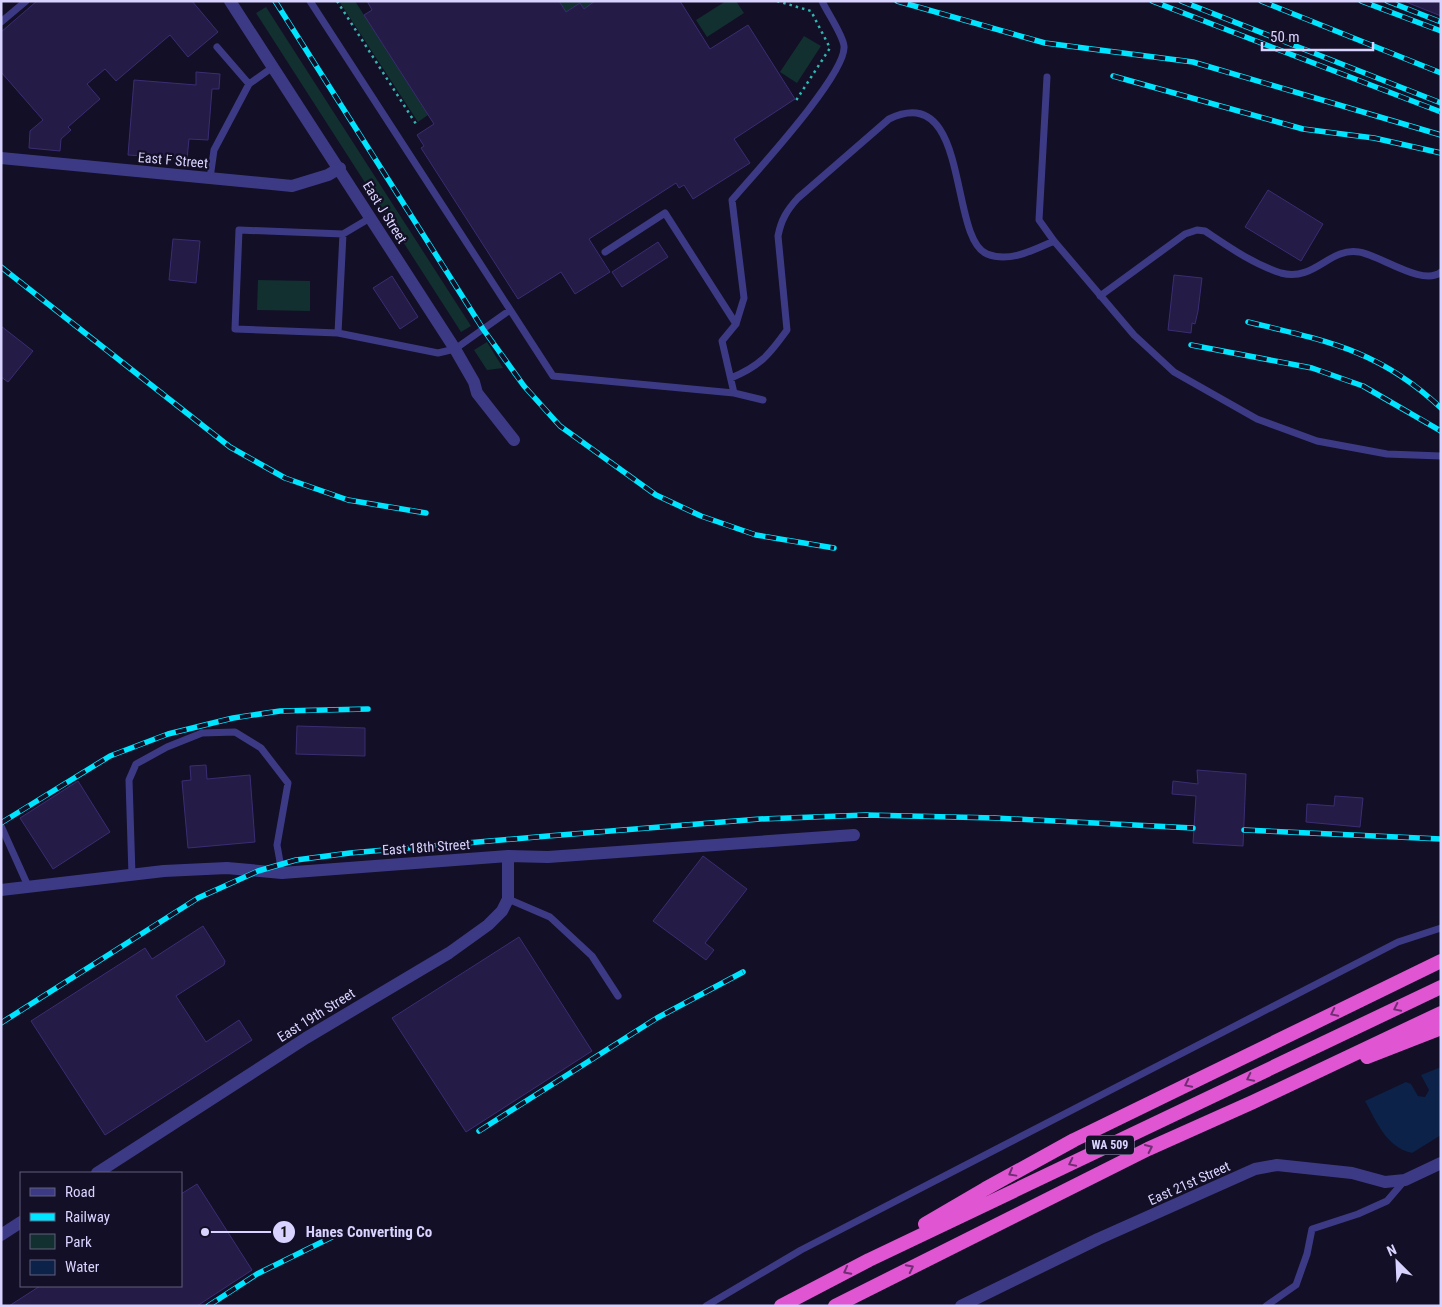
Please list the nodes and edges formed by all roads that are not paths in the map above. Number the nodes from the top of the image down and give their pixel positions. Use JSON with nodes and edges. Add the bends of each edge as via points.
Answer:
{"nodes":[{"id":1,"x":26,"y":1,"type":"edge"},
{"id":2,"x":310,"y":1,"type":"edge"},
{"id":3,"x":822,"y":1,"type":"edge"},
{"id":4,"x":235,"y":3,"type":"edge"},
{"id":5,"x":1,"y":22,"type":"edge"},
{"id":6,"x":217,"y":48,"type":"dead end"},
{"id":7,"x":274,"y":67,"type":"junction"},
{"id":8,"x":1047,"y":77,"type":"dead end"},
{"id":9,"x":248,"y":84,"type":"junction"},
{"id":10,"x":1,"y":158,"type":"edge"},
{"id":11,"x":340,"y":168,"type":"junction"},
{"id":12,"x":210,"y":178,"type":"junction"},
{"id":13,"x":370,"y":218,"type":"junction"},
{"id":14,"x":343,"y":234,"type":"junction"},
{"id":15,"x":1054,"y":241,"type":"junction"},
{"id":16,"x":605,"y":252,"type":"dead end"},
{"id":17,"x":1441,"y":272,"type":"edge"},
{"id":18,"x":1100,"y":296,"type":"junction"},
{"id":19,"x":510,"y":310,"type":"junction"},
{"id":20,"x":736,"y":324,"type":"junction"},
{"id":21,"x":338,"y":333,"type":"junction"},
{"id":22,"x":455,"y":349,"type":"junction"},
{"id":23,"x":731,"y":378,"type":"junction"},
{"id":24,"x":734,"y":393,"type":"junction"},
{"id":25,"x":763,"y":400,"type":"dead end"},
{"id":26,"x":514,"y":440,"type":"dead end"},
{"id":27,"x":1441,"y":456,"type":"edge"},
{"id":28,"x":1,"y":826,"type":"edge"},
{"id":29,"x":854,"y":835,"type":"dead end"},
{"id":30,"x":508,"y":856,"type":"junction"},
{"id":31,"x":282,"y":873,"type":"junction"},
{"id":32,"x":132,"y":874,"type":"junction"},
{"id":33,"x":28,"y":886,"type":"junction"},
{"id":34,"x":1,"y":890,"type":"edge"},
{"id":35,"x":508,"y":898,"type":"junction"},
{"id":36,"x":1441,"y":928,"type":"edge"},
{"id":37,"x":1441,"y":961,"type":"edge"},
{"id":38,"x":1441,"y":987,"type":"edge"},
{"id":39,"x":618,"y":996,"type":"dead end"},
{"id":40,"x":1441,"y":1013,"type":"edge"},
{"id":41,"x":1441,"y":1028,"type":"edge"},
{"id":42,"x":1253,"y":1102,"type":"junction"},
{"id":43,"x":1441,"y":1163,"type":"edge"},
{"id":44,"x":98,"y":1172,"type":"edge"},
{"id":45,"x":1405,"y":1180,"type":"junction"},
{"id":46,"x":20,"y":1223,"type":"edge"},
{"id":47,"x":1,"y":1235,"type":"edge"},
{"id":48,"x":869,"y":1260,"type":"junction"},
{"id":49,"x":706,"y":1306,"type":"edge"},
{"id":50,"x":781,"y":1306,"type":"edge"},
{"id":51,"x":835,"y":1306,"type":"edge"},
{"id":52,"x":961,"y":1306,"type":"edge"},
{"id":53,"x":1266,"y":1306,"type":"edge"}],
"edges":[{"from":1,"to":5,"type":"lane"},
{"from":2,"to":19,"type":"lane"},
{"from":3,"to":20,"type":"lane","via":[[844,45],[842,60],[817,99],[732,200],[744,298]]},
{"from":4,"to":7,"type":"street","name":"East J Street"},
{"from":6,"to":9,"type":"lane"},
{"from":7,"to":9,"type":"lane"},
{"from":7,"to":11,"type":"street","name":"East J Street"},
{"from":8,"to":15,"type":"lane","via":[[1039,220]]},
{"from":9,"to":12,"type":"lane","via":[[214,150]]},
{"from":10,"to":12,"type":"street","name":"East F Street"},
{"from":11,"to":12,"type":"street","name":"East F Street","via":[[292,186]]},
{"from":11,"to":13,"type":"street","name":"East J Street"},
{"from":13,"to":14,"type":"lane"},
{"from":13,"to":22,"type":"street","name":"East J Street"},
{"from":14,"to":21,"type":"lane"},
{"from":14,"to":21,"type":"lane","via":[[240,230],[236,309],[235,329]]},
{"from":15,"to":18,"type":"lane"},
{"from":15,"to":23,"type":"lane","via":[[1021,255],[985,254],[969,230],[955,166],[940,130],[926,117],[898,115],[786,211],[778,236],[786,330],[760,364]]},
{"from":16,"to":20,"type":"lane","via":[[665,213]]},
{"from":17,"to":18,"type":"lane","via":[[1425,276],[1410,273],[1369,254],[1352,251],[1339,254],[1306,274],[1283,273],[1247,259],[1205,230],[1197,230],[1185,234]]},
{"from":18,"to":27,"type":"lane","via":[[1134,335],[1174,372],[1257,419],[1317,441],[1387,454]]},
{"from":19,"to":22,"type":"lane"},
{"from":19,"to":24,"type":"lane","via":[[553,376]]},
{"from":20,"to":23,"type":"lane","via":[[722,341]]},
{"from":21,"to":22,"type":"lane","via":[[438,353]]},
{"from":22,"to":26,"type":"street","name":"East J Street","via":[[478,393]]},
{"from":23,"to":24,"type":"lane"},
{"from":24,"to":25,"type":"lane"},
{"from":28,"to":33,"type":"lane"},
{"from":29,"to":30,"type":"street","name":"East 18th Street","via":[[548,858]]},
{"from":30,"to":31,"type":"street","name":"East 18th Street"},
{"from":30,"to":35,"type":"street"},
{"from":31,"to":32,"type":"street","name":"East 18th Street","via":[[228,868]]},
{"from":31,"to":32,"type":"lane","via":[[277,845],[288,782],[260,748],[235,732],[202,733],[136,764],[129,780]]},
{"from":32,"to":33,"type":"street","name":"East 18th Street"},
{"from":33,"to":34,"type":"street","name":"East 18th Street"},
{"from":35,"to":39,"type":"lane","via":[[550,917],[592,956]]},
{"from":35,"to":44,"type":"street","name":"East 19th Street","via":[[502,911],[488,925],[449,953],[306,1038]]},
{"from":36,"to":49,"type":"lane","via":[[1398,942],[800,1250]]},
{"from":37,"to":48,"type":"highway","one_way":true,"via":[[1048,1154],[940,1215]]},
{"from":38,"to":48,"type":"highway","number":"WA 509","one_way":true},
{"from":40,"to":42,"type":"highway","number":"WA 509"},
{"from":41,"to":42,"type":"highway"},
{"from":51,"to":42,"type":"highway","number":"WA 509","one_way":true,"via":[[1148,1149]]},
{"from":43,"to":45,"type":"street","name":"East 21st Street"},
{"from":45,"to":52,"type":"street","name":"East 21st Street","via":[[1385,1182],[1352,1172],[1277,1165],[1255,1169],[1098,1239]]},
{"from":45,"to":53,"type":"lane","via":[[1387,1201],[1312,1229],[1296,1285]]},
{"from":46,"to":47,"type":"street"},
{"from":48,"to":50,"type":"highway","number":"WA 509","one_way":true}]}
